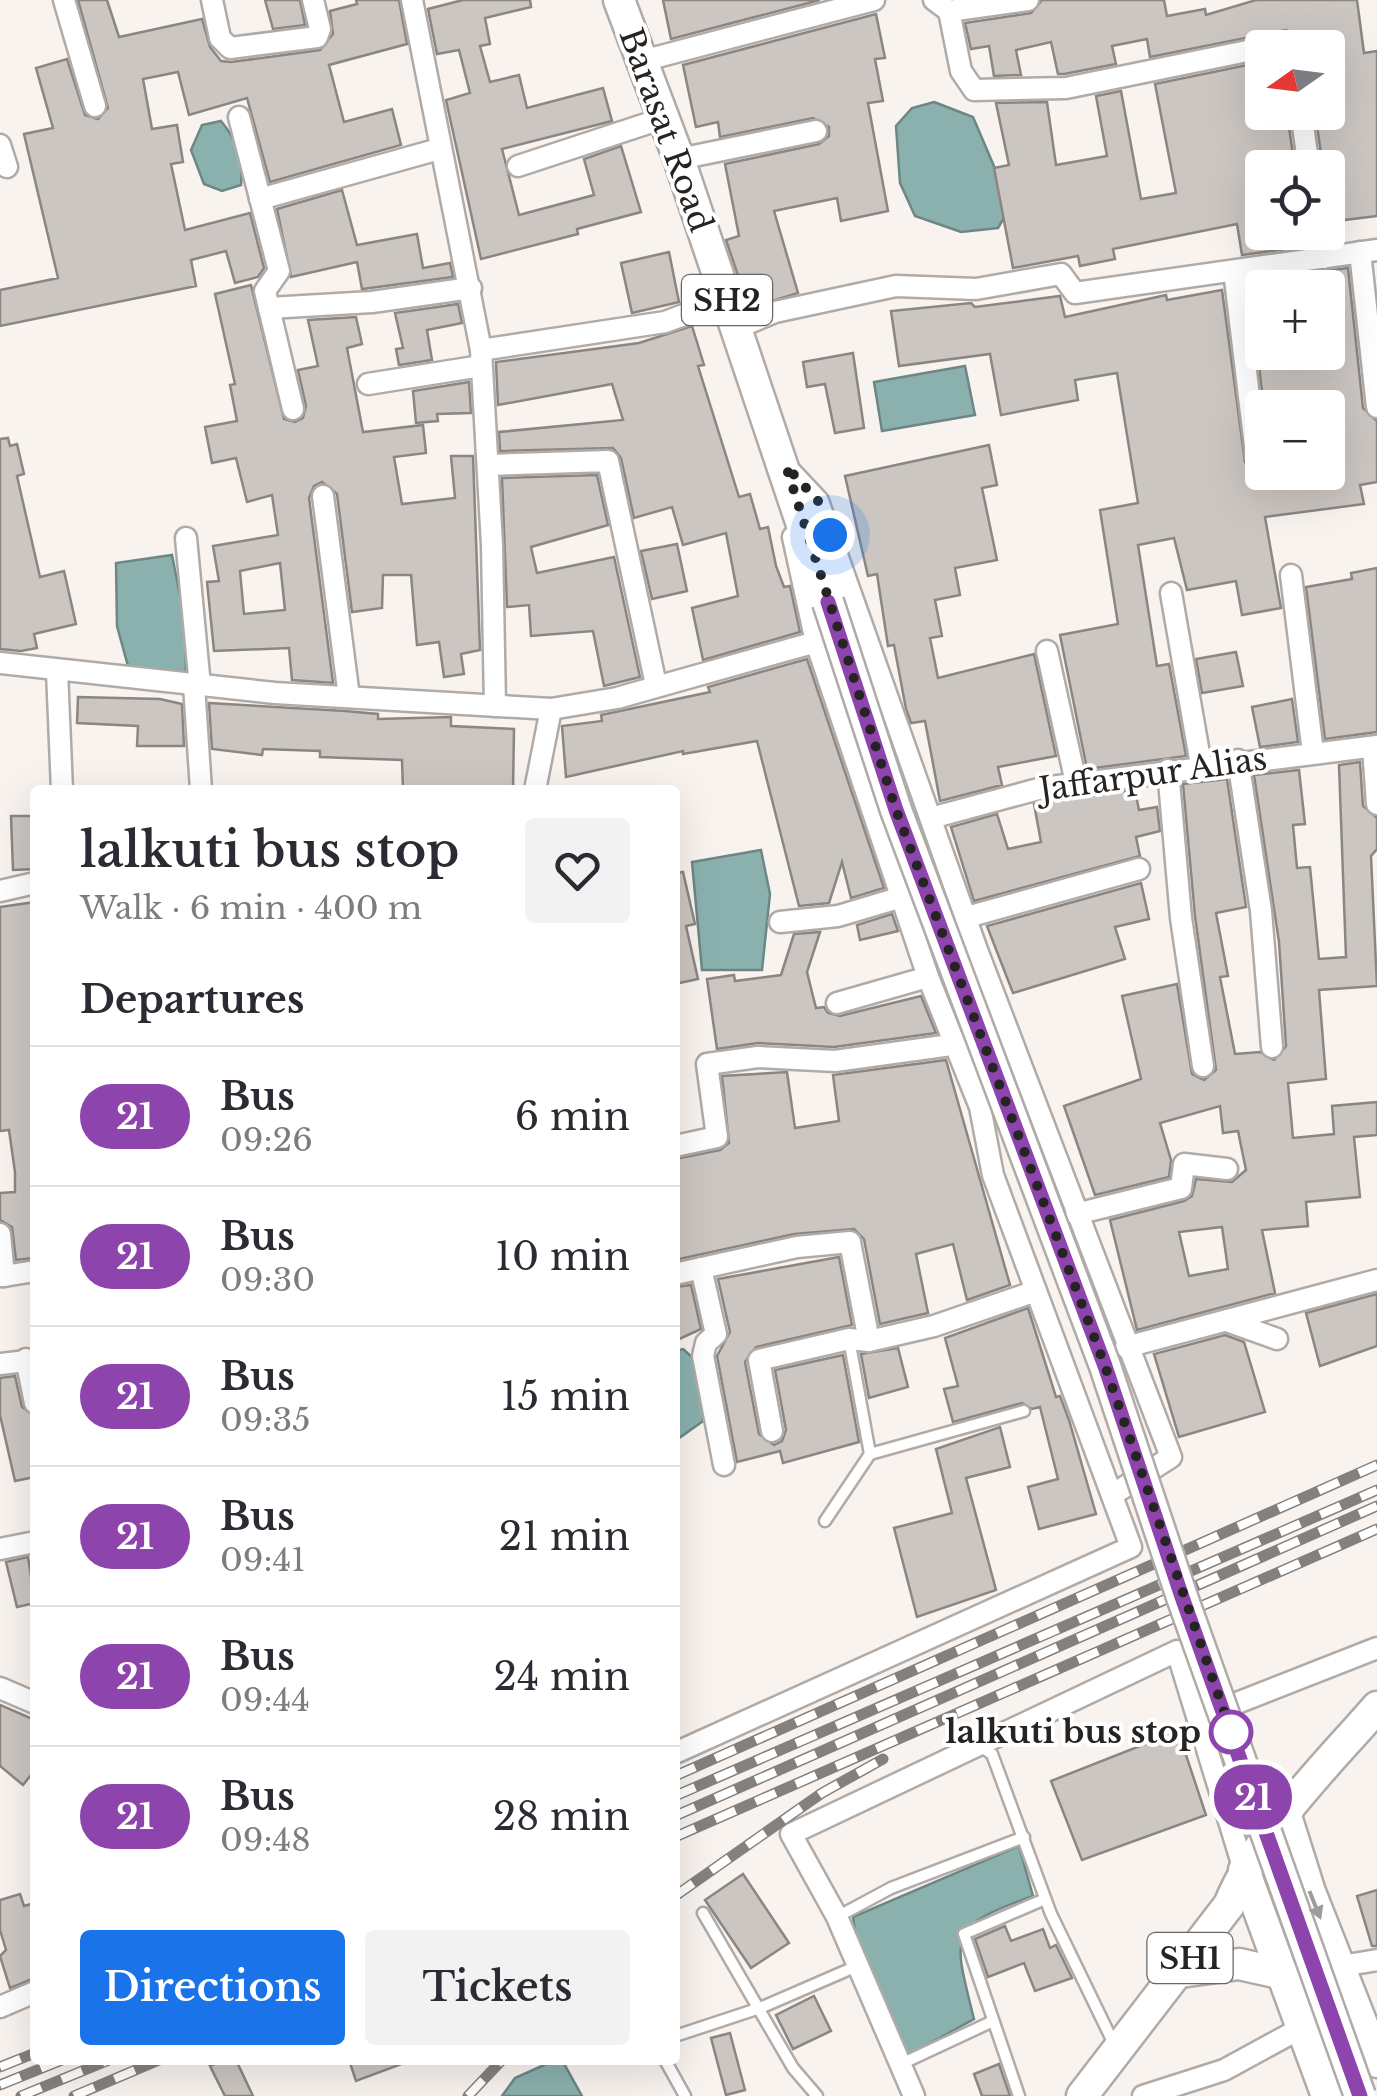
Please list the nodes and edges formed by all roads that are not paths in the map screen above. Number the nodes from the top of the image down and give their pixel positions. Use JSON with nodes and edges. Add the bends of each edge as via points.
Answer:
{"nodes":[{"id":1,"x":64,"y":0,"type":"edge"},
{"id":2,"x":212,"y":0,"type":"edge"},
{"id":3,"x":313,"y":0,"type":"edge"},
{"id":4,"x":412,"y":0,"type":"edge"},
{"id":5,"x":618,"y":0,"type":"edge"},
{"id":6,"x":874,"y":0,"type":"edge"},
{"id":7,"x":1028,"y":0,"type":"edge"},
{"id":8,"x":942,"y":5,"type":"edge"},
{"id":9,"x":1245,"y":52,"type":"edge"},
{"id":10,"x":642,"y":61,"type":"junction"},
{"id":11,"x":95,"y":106,"type":"dead end"},
{"id":12,"x":238,"y":117,"type":"dead end"},
{"id":13,"x":664,"y":118,"type":"junction"},
{"id":14,"x":816,"y":131,"type":"dead end"},
{"id":15,"x":0,"y":146,"type":"edge"},
{"id":16,"x":439,"y":150,"type":"junction"},
{"id":17,"x":679,"y":159,"type":"junction"},
{"id":18,"x":518,"y":166,"type":"dead end"},
{"id":19,"x":7,"y":167,"type":"dead end"},
{"id":20,"x":260,"y":198,"type":"junction"},
{"id":21,"x":1322,"y":250,"type":"edge"},
{"id":22,"x":1369,"y":251,"type":"edge"},
{"id":23,"x":1324,"y":258,"type":"junction"},
{"id":24,"x":1234,"y":270,"type":"junction"},
{"id":25,"x":472,"y":288,"type":"junction"},
{"id":26,"x":727,"y":299,"type":"junction"},
{"id":27,"x":269,"y":308,"type":"junction"},
{"id":28,"x":737,"y":328,"type":"junction"},
{"id":29,"x":481,"y":358,"type":"junction"},
{"id":30,"x":368,"y":384,"type":"dead end"},
{"id":31,"x":1248,"y":390,"type":"edge"},
{"id":32,"x":1377,"y":407,"type":"edge"},
{"id":33,"x":293,"y":409,"type":"dead end"},
{"id":34,"x":488,"y":465,"type":"junction"},
{"id":35,"x":786,"y":466,"type":"junction"},
{"id":36,"x":322,"y":496,"type":"dead end"},
{"id":37,"x":186,"y":538,"type":"dead end"},
{"id":38,"x":1291,"y":574,"type":"dead end"},
{"id":39,"x":1171,"y":592,"type":"dead end"},
{"id":40,"x":816,"y":642,"type":"junction"},
{"id":41,"x":1047,"y":651,"type":"dead end"},
{"id":42,"x":0,"y":663,"type":"edge"},
{"id":43,"x":57,"y":671,"type":"junction"},
{"id":44,"x":197,"y":685,"type":"junction"},
{"id":45,"x":656,"y":685,"type":"junction"},
{"id":46,"x":349,"y":697,"type":"junction"},
{"id":47,"x":494,"y":706,"type":"junction"},
{"id":48,"x":551,"y":709,"type":"junction"},
{"id":49,"x":1375,"y":746,"type":"edge"},
{"id":50,"x":1313,"y":754,"type":"junction"},
{"id":51,"x":1238,"y":760,"type":"junction"},
{"id":52,"x":1201,"y":765,"type":"junction"},
{"id":53,"x":1168,"y":770,"type":"junction"},
{"id":54,"x":1076,"y":784,"type":"junction"},
{"id":55,"x":62,"y":785,"type":"edge"},
{"id":56,"x":201,"y":785,"type":"edge"},
{"id":57,"x":536,"y":785,"type":"edge"},
{"id":58,"x":1377,"y":804,"type":"edge"},
{"id":59,"x":931,"y":818,"type":"junction"},
{"id":60,"x":1139,"y":870,"type":"dead end"},
{"id":61,"x":30,"y":884,"type":"edge"},
{"id":62,"x":0,"y":891,"type":"edge"},
{"id":63,"x":902,"y":897,"type":"junction"},
{"id":64,"x":966,"y":917,"type":"junction"},
{"id":65,"x":780,"y":922,"type":"dead end"},
{"id":66,"x":928,"y":977,"type":"junction"},
{"id":67,"x":837,"y":1003,"type":"dead end"},
{"id":68,"x":958,"y":1044,"type":"junction"},
{"id":69,"x":1272,"y":1047,"type":"dead end"},
{"id":70,"x":1202,"y":1066,"type":"dead end"},
{"id":71,"x":680,"y":1145,"type":"edge"},
{"id":72,"x":1227,"y":1169,"type":"dead end"},
{"id":73,"x":1076,"y":1214,"type":"junction"},
{"id":74,"x":0,"y":1234,"type":"edge"},
{"id":75,"x":702,"y":1268,"type":"junction"},
{"id":76,"x":30,"y":1272,"type":"edge"},
{"id":77,"x":680,"y":1273,"type":"edge"},
{"id":78,"x":2,"y":1276,"type":"edge"},
{"id":79,"x":1377,"y":1280,"type":"edge"},
{"id":80,"x":1036,"y":1291,"type":"junction"},
{"id":81,"x":1226,"y":1320,"type":"junction"},
{"id":82,"x":1278,"y":1338,"type":"dead end"},
{"id":83,"x":859,"y":1340,"type":"junction"},
{"id":84,"x":1126,"y":1347,"type":"junction"},
{"id":85,"x":30,"y":1359,"type":"edge"},
{"id":86,"x":0,"y":1364,"type":"edge"},
{"id":87,"x":1024,"y":1412,"type":"dead end"},
{"id":88,"x":772,"y":1431,"type":"dead end"},
{"id":89,"x":870,"y":1454,"type":"junction"},
{"id":90,"x":724,"y":1465,"type":"dead end"},
{"id":91,"x":1112,"y":1495,"type":"junction"},
{"id":92,"x":825,"y":1521,"type":"dead end"},
{"id":93,"x":30,"y":1543,"type":"edge"},
{"id":94,"x":0,"y":1549,"type":"edge"},
{"id":95,"x":0,"y":1570,"type":"edge"},
{"id":96,"x":1377,"y":1648,"type":"edge"},
{"id":97,"x":0,"y":1688,"type":"edge"},
{"id":98,"x":30,"y":1702,"type":"edge"},
{"id":99,"x":1377,"y":1707,"type":"edge"},
{"id":100,"x":1198,"y":1719,"type":"junction"},
{"id":101,"x":980,"y":1746,"type":"junction"},
{"id":102,"x":680,"y":1751,"type":"edge"},
{"id":103,"x":1285,"y":1813,"type":"junction"},
{"id":104,"x":1024,"y":1837,"type":"junction"},
{"id":105,"x":1244,"y":1870,"type":"junction"},
{"id":106,"x":1045,"y":1899,"type":"junction"},
{"id":107,"x":703,"y":1912,"type":"dead end"},
{"id":108,"x":836,"y":1917,"type":"junction"},
{"id":109,"x":1377,"y":1960,"type":"edge"},
{"id":110,"x":857,"y":1966,"type":"junction"},
{"id":111,"x":1340,"y":1966,"type":"junction"},
{"id":112,"x":1180,"y":1972,"type":"junction"},
{"id":113,"x":1284,"y":1974,"type":"junction"},
{"id":114,"x":30,"y":1994,"type":"edge"},
{"id":115,"x":0,"y":2007,"type":"edge"},
{"id":116,"x":760,"y":2008,"type":"junction"},
{"id":117,"x":991,"y":2022,"type":"junction"},
{"id":118,"x":1303,"y":2027,"type":"junction"},
{"id":119,"x":680,"y":2034,"type":"edge"},
{"id":120,"x":1118,"y":2053,"type":"junction"},
{"id":121,"x":1377,"y":2062,"type":"edge"},
{"id":122,"x":902,"y":2064,"type":"junction"},
{"id":123,"x":668,"y":2065,"type":"edge"},
{"id":124,"x":685,"y":2096,"type":"edge"},
{"id":125,"x":817,"y":2096,"type":"edge"},
{"id":126,"x":914,"y":2096,"type":"edge"},
{"id":127,"x":1018,"y":2096,"type":"edge"},
{"id":128,"x":1082,"y":2096,"type":"edge"},
{"id":129,"x":1143,"y":2096,"type":"edge"},
{"id":130,"x":1327,"y":2096,"type":"edge"},
{"id":131,"x":1360,"y":2096,"type":"edge"}],
"edges":[{"from":1,"to":11,"type":"street"},
{"from":2,"to":3,"type":"street","via":[[220,38],[230,48],[316,37]]},
{"from":4,"to":16,"type":"street"},
{"from":5,"to":10,"type":"main road","name":"Barasat Road","number":"SH2"},
{"from":6,"to":10,"type":"street"},
{"from":7,"to":8,"type":"street"},
{"from":8,"to":9,"type":"street","via":[[960,71],[974,90],[1066,88]]},
{"from":10,"to":13,"type":"main road","name":"Barasat Road","number":"SH2"},
{"from":12,"to":20,"type":"street"},
{"from":13,"to":17,"type":"main road","name":"Barasat Road","number":"SH2"},
{"from":13,"to":18,"type":"street"},
{"from":14,"to":17,"type":"street"},
{"from":15,"to":19,"type":"street"},
{"from":16,"to":20,"type":"street"},
{"from":16,"to":25,"type":"street"},
{"from":17,"to":26,"type":"main road","name":"Barasat Road","number":"SH2"},
{"from":20,"to":27,"type":"street","via":[[279,270],[266,287]]},
{"from":21,"to":23,"type":"street"},
{"from":22,"to":23,"type":"street"},
{"from":22,"to":32,"type":"street"},
{"from":23,"to":24,"type":"street"},
{"from":24,"to":28,"type":"street","via":[[1075,294],[1061,274],[976,289],[896,286],[775,312]]},
{"from":24,"to":31,"type":"street"},
{"from":25,"to":27,"type":"street"},
{"from":25,"to":29,"type":"street"},
{"from":26,"to":28,"type":"main road","name":"Barasat Road","number":"SH2"},
{"from":26,"to":29,"type":"street","via":[[665,322]]},
{"from":27,"to":33,"type":"street"},
{"from":28,"to":35,"type":"main road","name":"Barasat Road","number":"SH2"},
{"from":29,"to":30,"type":"street"},
{"from":29,"to":34,"type":"street"},
{"from":34,"to":45,"type":"street","via":[[608,461]]},
{"from":34,"to":47,"type":"street"},
{"from":35,"to":40,"type":"street","via":[[791,528]]},
{"from":35,"to":59,"type":"street","via":[[818,501]]},
{"from":35,"to":131,"type":"main road","name":"Barasat Road","number":"SH2","bridge":true,"via":[[896,810],[1105,1366]]},
{"from":36,"to":46,"type":"street"},
{"from":37,"to":44,"type":"street"},
{"from":38,"to":50,"type":"street"},
{"from":39,"to":52,"type":"street"},
{"from":40,"to":45,"type":"street"},
{"from":40,"to":63,"type":"street"},
{"from":41,"to":54,"type":"street"},
{"from":42,"to":43,"type":"street"},
{"from":43,"to":44,"type":"street"},
{"from":43,"to":55,"type":"street"},
{"from":44,"to":46,"type":"street"},
{"from":44,"to":56,"type":"street"},
{"from":45,"to":48,"type":"street"},
{"from":46,"to":47,"type":"street"},
{"from":47,"to":48,"type":"street"},
{"from":48,"to":57,"type":"street"},
{"from":49,"to":50,"type":"street","name":"Jaffarpur Alias"},
{"from":49,"to":58,"type":"street"},
{"from":50,"to":51,"type":"street","name":"Jaffarpur Alias"},
{"from":51,"to":52,"type":"street","name":"Jaffarpur Alias"},
{"from":51,"to":69,"type":"street"},
{"from":52,"to":53,"type":"street","name":"Jaffarpur Alias"},
{"from":53,"to":54,"type":"street","name":"Jaffarpur Alias"},
{"from":53,"to":70,"type":"street"},
{"from":54,"to":59,"type":"street","name":"Jaffarpur Alias"},
{"from":59,"to":64,"type":"street"},
{"from":60,"to":64,"type":"street"},
{"from":61,"to":62,"type":"street"},
{"from":63,"to":65,"type":"street","via":[[838,916]]},
{"from":63,"to":66,"type":"street"},
{"from":64,"to":73,"type":"street"},
{"from":66,"to":67,"type":"street"},
{"from":66,"to":68,"type":"street"},
{"from":68,"to":71,"type":"street","via":[[835,1061],[758,1057],[706,1064],[716,1137]]},
{"from":68,"to":80,"type":"street","via":[[993,1175]]},
{"from":72,"to":73,"type":"street","via":[[1184,1164],[1181,1188]]},
{"from":73,"to":84,"type":"street"},
{"from":74,"to":78,"type":"street"},
{"from":75,"to":77,"type":"street"},
{"from":75,"to":83,"type":"street","via":[[850,1242]]},
{"from":75,"to":90,"type":"street","via":[[716,1334],[703,1356]]},
{"from":76,"to":78,"type":"street"},
{"from":79,"to":81,"type":"street"},
{"from":80,"to":83,"type":"street","via":[[934,1326]]},
{"from":80,"to":91,"type":"street"},
{"from":81,"to":82,"type":"street"},
{"from":81,"to":84,"type":"street"},
{"from":83,"to":88,"type":"street","via":[[758,1360]]},
{"from":83,"to":89,"type":"lane"},
{"from":84,"to":91,"type":"street","via":[[1171,1458]]},
{"from":85,"to":86,"type":"street"},
{"from":87,"to":89,"type":"lane"},
{"from":89,"to":92,"type":"lane"},
{"from":91,"to":102,"type":"street","via":[[1131,1548]]},
{"from":93,"to":94,"type":"street"},
{"from":94,"to":95,"type":"street"},
{"from":96,"to":100,"type":"street"},
{"from":97,"to":98,"type":"street"},
{"from":99,"to":103,"type":"main road","number":"SH1"},
{"from":100,"to":101,"type":"street","via":[[1177,1651]]},
{"from":100,"to":105,"type":"street"},
{"from":101,"to":104,"type":"lane","via":[[992,1754]]},
{"from":101,"to":108,"type":"street","via":[[791,1834]]},
{"from":103,"to":105,"type":"main road","number":"SH1"},
{"from":103,"to":111,"type":"main road","one_way":true},
{"from":104,"to":106,"type":"lane"},
{"from":104,"to":108,"type":"lane","via":[[891,1888]]},
{"from":105,"to":112,"type":"main road","number":"SH1","via":[[1229,1905]]},
{"from":105,"to":113,"type":"main road"},
{"from":106,"to":117,"type":"lane","via":[[964,1934]]},
{"from":106,"to":120,"type":"lane"},
{"from":107,"to":116,"type":"lane"},
{"from":108,"to":110,"type":"street"},
{"from":109,"to":111,"type":"street"},
{"from":110,"to":116,"type":"lane"},
{"from":110,"to":122,"type":"street"},
{"from":111,"to":121,"type":"main road"},
{"from":112,"to":113,"type":"main road","via":[[1239,1964]]},
{"from":112,"to":120,"type":"main road","number":"SH1"},
{"from":113,"to":118,"type":"main road"},
{"from":114,"to":115,"type":"street"},
{"from":116,"to":119,"type":"lane"},
{"from":116,"to":125,"type":"lane"},
{"from":117,"to":122,"type":"lane"},
{"from":117,"to":127,"type":"lane"},
{"from":118,"to":129,"type":"street","via":[[1224,2070]]},
{"from":118,"to":130,"type":"main road"},
{"from":120,"to":128,"type":"main road","number":"SH1"},
{"from":122,"to":126,"type":"street"},
{"from":123,"to":124,"type":"lane"}]}
